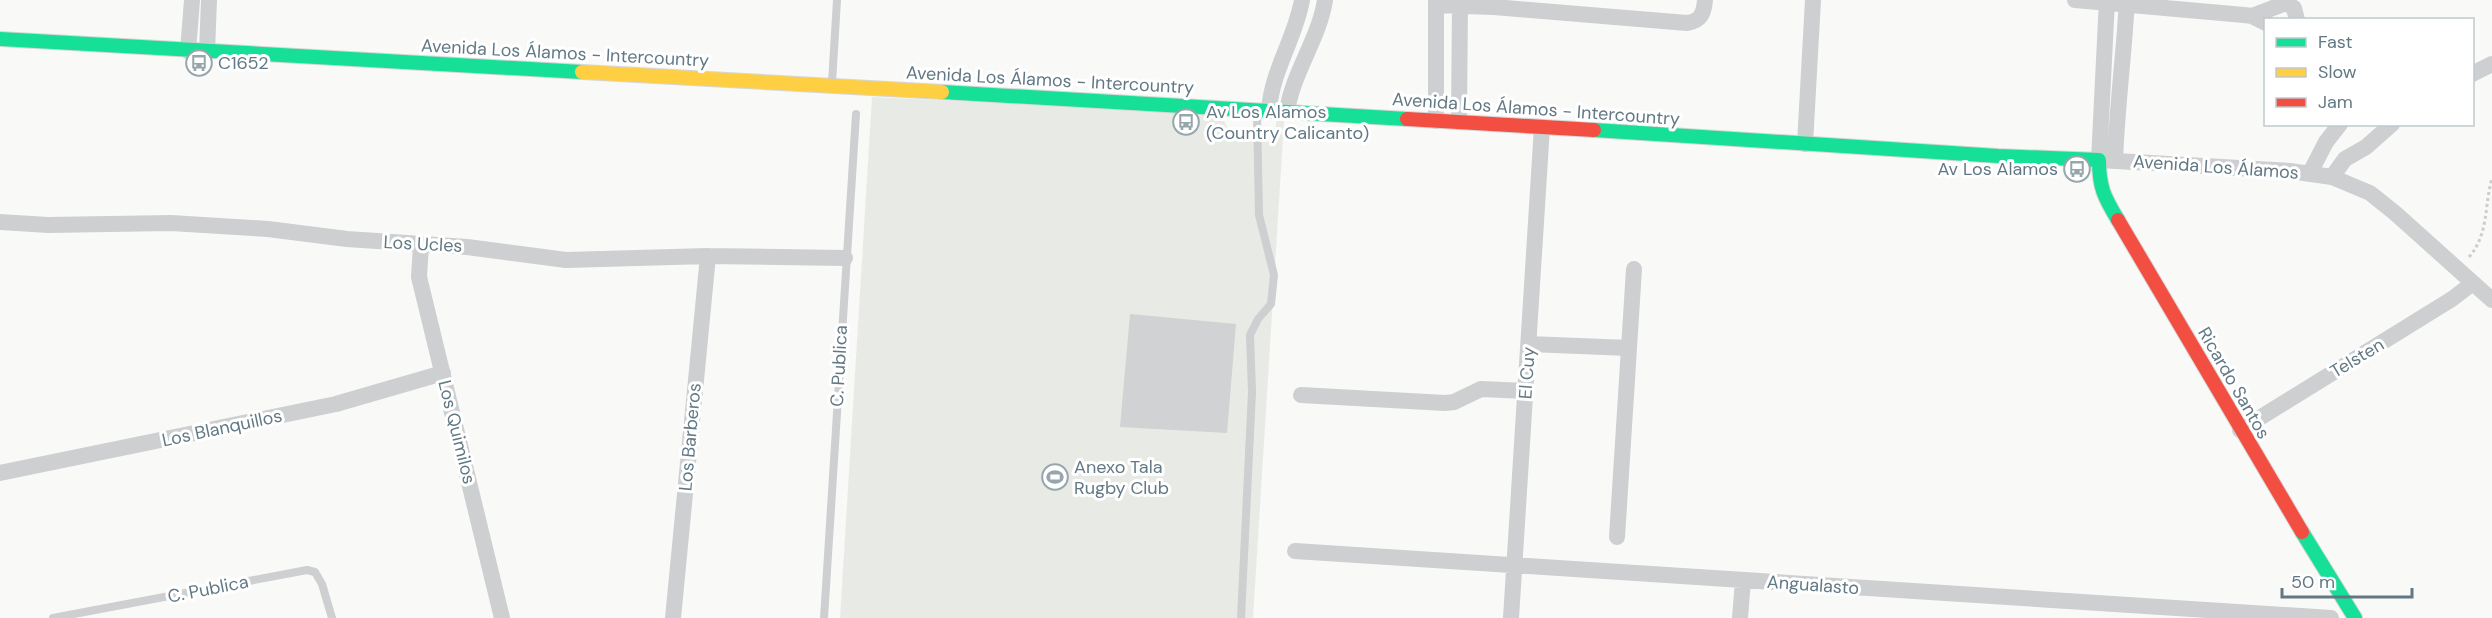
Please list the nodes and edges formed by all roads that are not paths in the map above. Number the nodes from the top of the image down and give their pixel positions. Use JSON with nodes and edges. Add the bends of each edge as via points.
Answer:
{"nodes":[{"id":1,"x":192,"y":0,"type":"edge"},
{"id":2,"x":209,"y":0,"type":"edge"},
{"id":3,"x":837,"y":0,"type":"edge"},
{"id":4,"x":1302,"y":0,"type":"edge"},
{"id":5,"x":1325,"y":0,"type":"edge"},
{"id":6,"x":1705,"y":0,"type":"edge"},
{"id":7,"x":1813,"y":0,"type":"edge"},
{"id":8,"x":2075,"y":0,"type":"edge"},
{"id":9,"x":2107,"y":1,"type":"edge"},
{"id":10,"x":1436,"y":2,"type":"edge"},
{"id":11,"x":1460,"y":3,"type":"edge"},
{"id":12,"x":2127,"y":3,"type":"edge"},
{"id":13,"x":2296,"y":18,"type":"edge"},
{"id":14,"x":2259,"y":20,"type":"edge"},
{"id":15,"x":0,"y":39,"type":"edge"},
{"id":16,"x":188,"y":51,"type":"junction"},
{"id":17,"x":207,"y":52,"type":"junction"},
{"id":18,"x":2492,"y":64,"type":"edge"},
{"id":19,"x":2474,"y":73,"type":"edge"},
{"id":20,"x":832,"y":86,"type":"junction"},
{"id":21,"x":1263,"y":109,"type":"junction"},
{"id":22,"x":1287,"y":111,"type":"junction"},
{"id":23,"x":855,"y":114,"type":"dead end"},
{"id":24,"x":1436,"y":121,"type":"junction"},
{"id":25,"x":1459,"y":122,"type":"junction"},
{"id":26,"x":2338,"y":126,"type":"edge"},
{"id":27,"x":2390,"y":126,"type":"edge"},
{"id":28,"x":1542,"y":127,"type":"junction"},
{"id":29,"x":1805,"y":144,"type":"junction"},
{"id":30,"x":2107,"y":160,"type":"junction"},
{"id":31,"x":2310,"y":173,"type":"junction"},
{"id":32,"x":2332,"y":177,"type":"junction"},
{"id":33,"x":0,"y":222,"type":"edge"},
{"id":34,"x":421,"y":245,"type":"junction"},
{"id":35,"x":708,"y":256,"type":"junction"},
{"id":36,"x":845,"y":258,"type":"junction"},
{"id":37,"x":1634,"y":269,"type":"dead end"},
{"id":38,"x":2473,"y":283,"type":"junction"},
{"id":39,"x":2492,"y":300,"type":"edge"},
{"id":40,"x":1529,"y":344,"type":"junction"},
{"id":41,"x":1629,"y":348,"type":"junction"},
{"id":42,"x":442,"y":373,"type":"junction"},
{"id":43,"x":1526,"y":391,"type":"junction"},
{"id":44,"x":1301,"y":395,"type":"dead end"},
{"id":45,"x":2240,"y":429,"type":"junction"},
{"id":46,"x":0,"y":473,"type":"edge"},
{"id":47,"x":1617,"y":537,"type":"dead end"},
{"id":48,"x":1295,"y":551,"type":"dead end"},
{"id":49,"x":1514,"y":566,"type":"junction"},
{"id":50,"x":1743,"y":580,"type":"junction"},
{"id":51,"x":53,"y":618,"type":"edge"},
{"id":52,"x":332,"y":618,"type":"edge"},
{"id":53,"x":502,"y":618,"type":"edge"},
{"id":54,"x":673,"y":618,"type":"edge"},
{"id":55,"x":824,"y":618,"type":"edge"},
{"id":56,"x":1241,"y":618,"type":"edge"},
{"id":57,"x":1511,"y":618,"type":"edge"},
{"id":58,"x":1740,"y":618,"type":"edge"},
{"id":59,"x":2331,"y":618,"type":"edge"},
{"id":60,"x":2355,"y":618,"type":"edge"}],
"edges":[{"from":1,"to":16,"type":"street"},
{"from":2,"to":17,"type":"street"},
{"from":3,"to":20,"type":"lane"},
{"from":4,"to":21,"type":"street","via":[[1300,15]]},
{"from":5,"to":22,"type":"street","via":[[1293,84]]},
{"from":6,"to":11,"type":"street","via":[[1699,19],[1687,23]]},
{"from":7,"to":29,"type":"street"},
{"from":8,"to":9,"type":"street"},
{"from":9,"to":12,"type":"street"},
{"from":9,"to":30,"type":"street"},
{"from":10,"to":11,"type":"street"},
{"from":10,"to":24,"type":"street"},
{"from":11,"to":25,"type":"street"},
{"from":12,"to":14,"type":"street"},
{"from":12,"to":30,"type":"street","via":[[2124,62]]},
{"from":13,"to":14,"type":"street","via":[[2294,8],[2286,3]]},
{"from":15,"to":16,"type":"main road","name":"Avenida Los Álamos - Intercountry"},
{"from":16,"to":17,"type":"main road","name":"Avenida Los Álamos - Intercountry"},
{"from":17,"to":20,"type":"main road","name":"Avenida Los Álamos - Intercountry"},
{"from":18,"to":19,"type":"street"},
{"from":20,"to":21,"type":"main road","name":"Avenida Los Álamos - Intercountry"},
{"from":21,"to":22,"type":"main road","name":"Avenida Los Álamos - Intercountry"},
{"from":21,"to":56,"type":"lane","via":[[1259,215],[1271,260],[1273,290],[1270,304],[1250,335],[1252,392]]},
{"from":22,"to":24,"type":"main road","name":"Avenida Los Álamos - Intercountry"},
{"from":23,"to":36,"type":"lane","name":"C. Publica"},
{"from":24,"to":25,"type":"main road","name":"Avenida Los Álamos - Intercountry"},
{"from":25,"to":28,"type":"main road","name":"Avenida Los Álamos - Intercountry"},
{"from":26,"to":31,"type":"street"},
{"from":27,"to":32,"type":"street","via":[[2345,159]]},
{"from":28,"to":29,"type":"main road","name":"Avenida Los Álamos - Intercountry"},
{"from":28,"to":40,"type":"street","name":"El Cuy"},
{"from":29,"to":30,"type":"main road","name":"Avenida Los Álamos - Intercountry"},
{"from":30,"to":31,"type":"street","name":"Avenida Los Álamos"},
{"from":30,"to":45,"type":"main road","name":"Ricardo Santos","via":[[2099,180],[2102,193]]},
{"from":31,"to":32,"type":"street","name":"Avenida Los Álamos"},
{"from":32,"to":38,"type":"street","name":"Avenida Los Álamos","via":[[2370,193]]},
{"from":33,"to":34,"type":"street","name":"Los Ucles","via":[[171,223]]},
{"from":34,"to":35,"type":"street","name":"Los Ucles","via":[[566,260]]},
{"from":34,"to":42,"type":"street","name":"Los Quimilos","via":[[419,277]]},
{"from":35,"to":36,"type":"street","name":"Los Ucles"},
{"from":35,"to":54,"type":"street","name":"Los Barberos"},
{"from":36,"to":55,"type":"lane","name":"C. Publica"},
{"from":37,"to":41,"type":"street"},
{"from":38,"to":39,"type":"street","name":"Avenida Los Álamos"},
{"from":38,"to":45,"type":"street","name":"Telsten"},
{"from":40,"to":41,"type":"street"},
{"from":40,"to":43,"type":"street","name":"El Cuy"},
{"from":41,"to":47,"type":"street"},
{"from":42,"to":46,"type":"street","name":"Los Blanquillos","via":[[336,404]]},
{"from":42,"to":53,"type":"street","name":"Los Quimilos"},
{"from":43,"to":44,"type":"street","via":[[1481,388],[1445,403]]},
{"from":43,"to":49,"type":"street","name":"El Cuy"},
{"from":45,"to":60,"type":"main road","name":"Ricardo Santos"},
{"from":48,"to":49,"type":"street","name":"Angualasto"},
{"from":49,"to":50,"type":"street","name":"Angualasto"},
{"from":49,"to":57,"type":"street","name":"El Cuy"},
{"from":50,"to":58,"type":"street"},
{"from":50,"to":59,"type":"street","name":"Angualasto"},
{"from":51,"to":52,"type":"lane","name":"C. Publica","via":[[307,570],[315,572]]}]}
